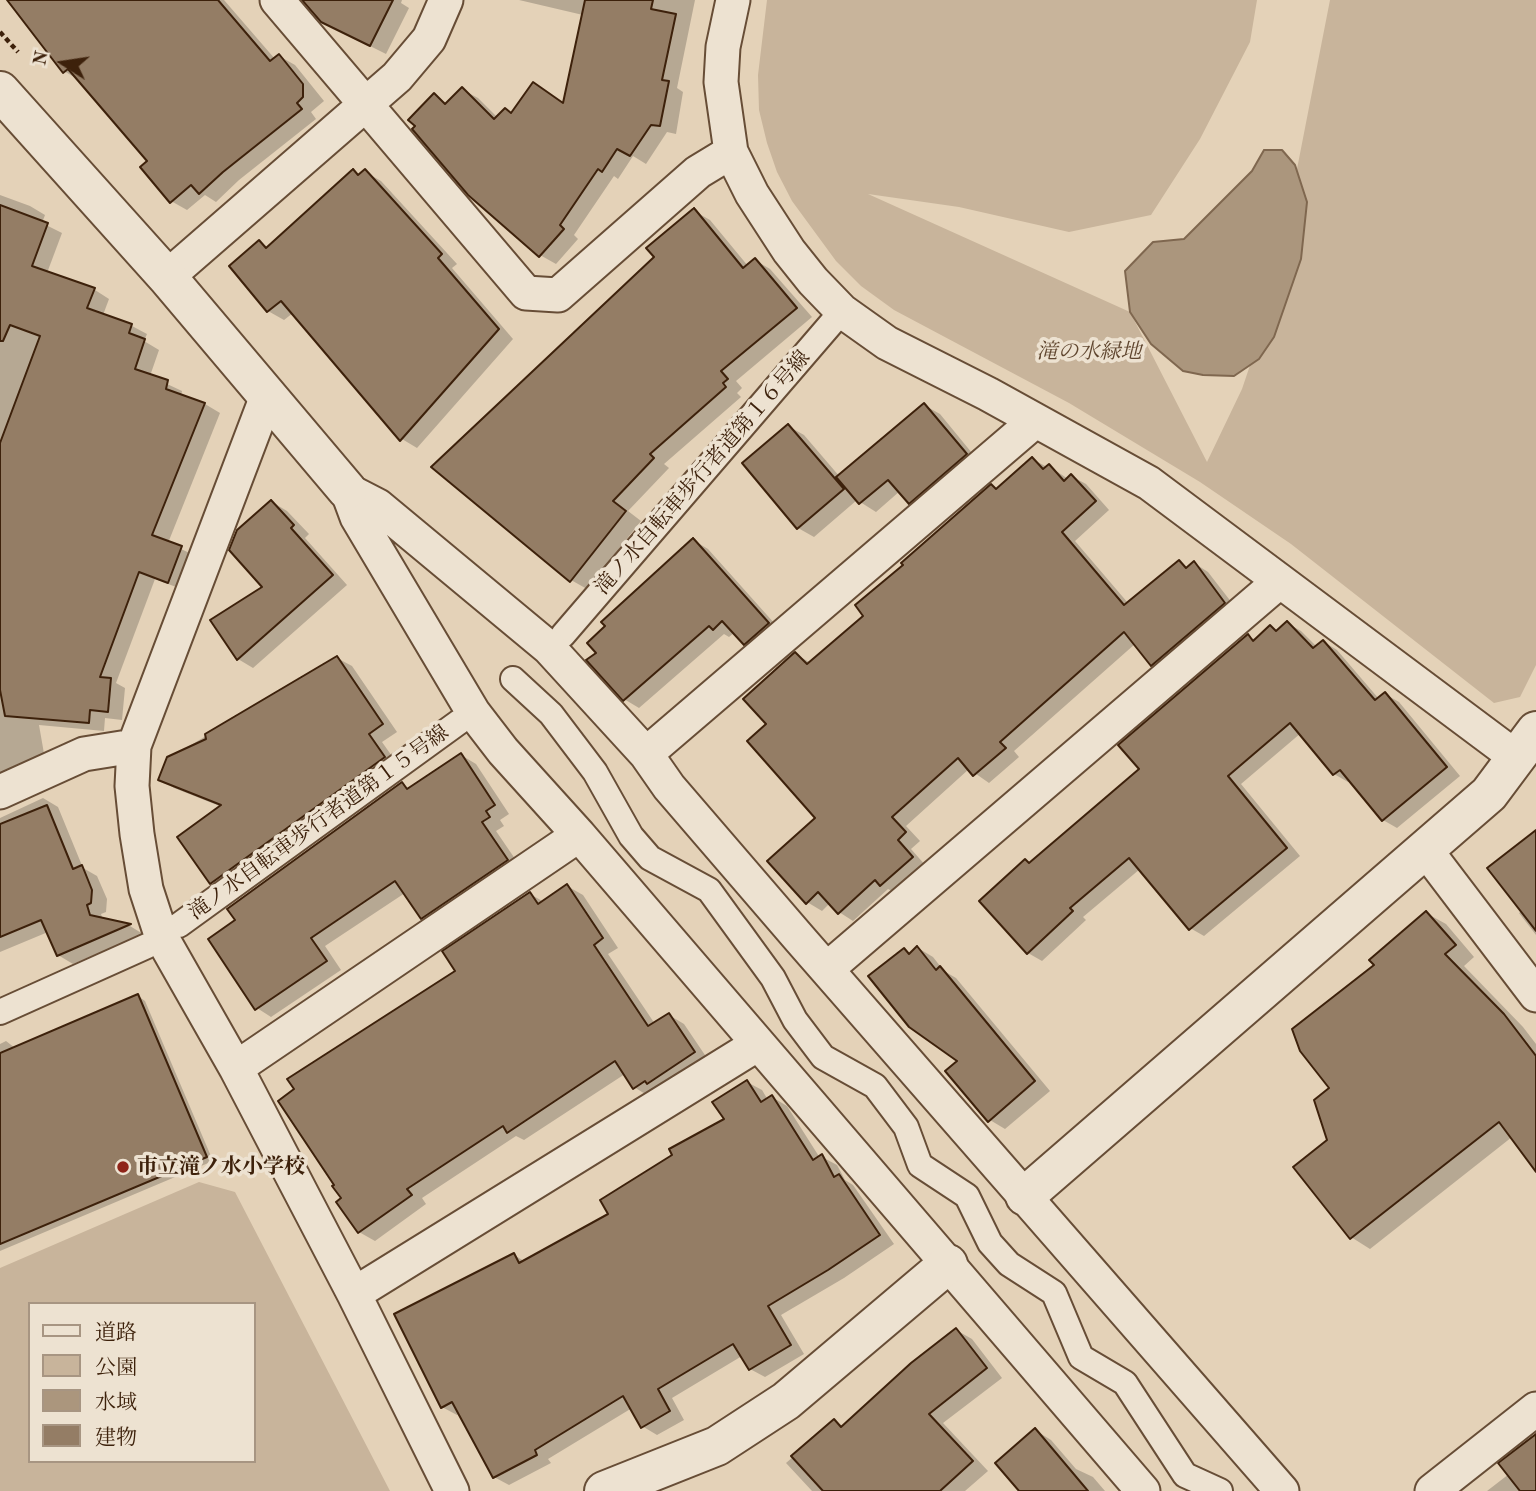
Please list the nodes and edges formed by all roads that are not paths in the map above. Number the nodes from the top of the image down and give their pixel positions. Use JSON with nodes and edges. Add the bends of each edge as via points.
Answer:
{"nodes":[{"id":1,"x":276,"y":0,"type":"edge"},
{"id":2,"x":446,"y":0,"type":"edge"},
{"id":3,"x":733,"y":0,"type":"edge"},
{"id":4,"x":0,"y":91,"type":"edge"},
{"id":5,"x":365,"y":105,"type":"junction"},
{"id":6,"x":731,"y":152,"type":"junction"},
{"id":7,"x":167,"y":277,"type":"junction"},
{"id":8,"x":842,"y":311,"type":"junction"},
{"id":9,"x":267,"y":396,"type":"junction"},
{"id":10,"x":1035,"y":421,"type":"junction"},
{"id":11,"x":347,"y":490,"type":"junction"},
{"id":12,"x":1280,"y":581,"type":"junction"},
{"id":13,"x":563,"y":635,"type":"dead end"},
{"id":14,"x":513,"y":679,"type":"dead end"},
{"id":15,"x":459,"y":722,"type":"dead end"},
{"id":16,"x":1526,"y":745,"type":"edge"},
{"id":17,"x":134,"y":746,"type":"junction"},
{"id":18,"x":646,"y":754,"type":"junction"},
{"id":19,"x":0,"y":792,"type":"edge"},
{"id":20,"x":579,"y":835,"type":"junction"},
{"id":21,"x":1425,"y":849,"type":"junction"},
{"id":22,"x":179,"y":925,"type":"dead end"},
{"id":23,"x":148,"y":946,"type":"dead end"},
{"id":24,"x":827,"y":969,"type":"junction"},
{"id":25,"x":1536,"y":995,"type":"edge"},
{"id":26,"x":0,"y":1012,"type":"edge"},
{"id":27,"x":758,"y":1044,"type":"junction"},
{"id":28,"x":236,"y":1068,"type":"junction"},
{"id":29,"x":1025,"y":1196,"type":"junction"},
{"id":30,"x":948,"y":1264,"type":"junction"},
{"id":31,"x":354,"y":1294,"type":"junction"},
{"id":32,"x":1536,"y":1409,"type":"edge"},
{"id":33,"x":452,"y":1491,"type":"edge"},
{"id":34,"x":604,"y":1491,"type":"edge"},
{"id":35,"x":1143,"y":1491,"type":"edge"},
{"id":36,"x":1220,"y":1491,"type":"edge"},
{"id":37,"x":1282,"y":1491,"type":"edge"},
{"id":38,"x":1432,"y":1491,"type":"edge"}],
"edges":[{"from":1,"to":5,"type":"street"},
{"from":2,"to":5,"type":"street","via":[[429,39]]},
{"from":3,"to":6,"type":"street","via":[[721,82]]},
{"from":4,"to":7,"type":"street"},
{"from":5,"to":6,"type":"street","via":[[526,293],[558,295],[698,172]]},
{"from":5,"to":7,"type":"street"},
{"from":6,"to":8,"type":"street","via":[[789,251]]},
{"from":7,"to":9,"type":"street"},
{"from":8,"to":10,"type":"street","via":[[887,343]]},
{"from":8,"to":13,"type":"street","name":"滝ノ水自転車歩行者道第１６号線"},
{"from":9,"to":11,"type":"street"},
{"from":9,"to":17,"type":"street"},
{"from":10,"to":12,"type":"street","via":[[1149,483]]},
{"from":10,"to":18,"type":"street"},
{"from":11,"to":18,"type":"street","via":[[378,506],[549,648]]},
{"from":11,"to":20,"type":"street","via":[[357,517],[473,712]]},
{"from":12,"to":16,"type":"street"},
{"from":12,"to":24,"type":"street"},
{"from":14,"to":36,"type":"street","via":[[551,714],[650,858],[709,890],[823,1057],[875,1086],[906,1127],[920,1165],[967,1196],[990,1243],[1009,1264],[1054,1293],[1081,1357],[1125,1383],[1185,1475]]},
{"from":15,"to":22,"type":"street","name":"滝ノ水自転車歩行者道第１５号線"},
{"from":16,"to":21,"type":"street","via":[[1489,794]]},
{"from":17,"to":19,"type":"street","via":[[84,754]]},
{"from":17,"to":28,"type":"street","via":[[132,786],[146,888],[162,938]]},
{"from":18,"to":24,"type":"street","via":[[669,787]]},
{"from":20,"to":27,"type":"street"},
{"from":20,"to":28,"type":"street"},
{"from":21,"to":25,"type":"street"},
{"from":21,"to":29,"type":"street"},
{"from":23,"to":26,"type":"street"},
{"from":24,"to":29,"type":"street"},
{"from":27,"to":30,"type":"street"},
{"from":27,"to":31,"type":"street"},
{"from":28,"to":31,"type":"street"},
{"from":29,"to":37,"type":"street"},
{"from":30,"to":34,"type":"street","via":[[775,1409],[717,1446]]},
{"from":30,"to":35,"type":"street"},
{"from":31,"to":33,"type":"street"},
{"from":32,"to":38,"type":"street"}]}
